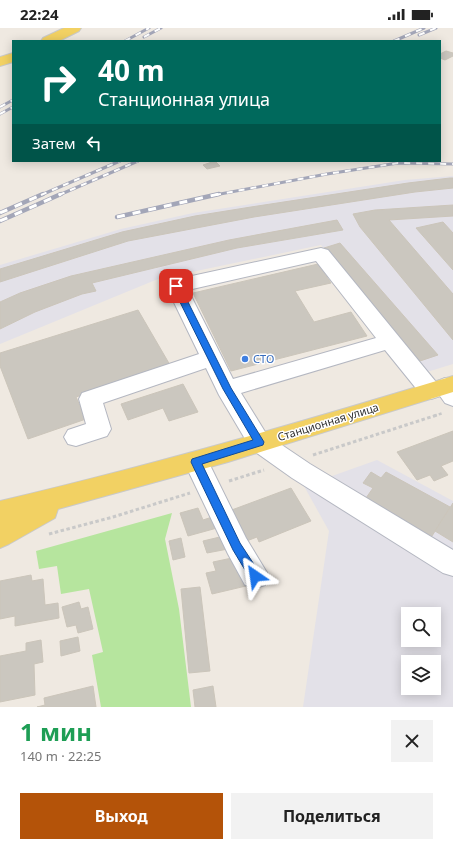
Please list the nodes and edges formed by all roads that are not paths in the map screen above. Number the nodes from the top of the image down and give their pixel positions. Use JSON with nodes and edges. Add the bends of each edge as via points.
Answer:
{"nodes":[{"id":1,"x":74,"y":28,"type":"edge"},
{"id":2,"x":50,"y":40,"type":"edge"},
{"id":3,"x":12,"y":57,"type":"edge"},
{"id":4,"x":0,"y":62,"type":"edge"},
{"id":5,"x":390,"y":341,"type":"junction"},
{"id":6,"x":212,"y":358,"type":"junction"},
{"id":7,"x":227,"y":389,"type":"junction"},
{"id":8,"x":445,"y":389,"type":"edge"},
{"id":9,"x":76,"y":437,"type":"dead end"},
{"id":10,"x":259,"y":442,"type":"junction"},
{"id":11,"x":196,"y":462,"type":"junction"},
{"id":12,"x":88,"y":492,"type":"junction"},
{"id":13,"x":0,"y":512,"type":"edge"},
{"id":14,"x":0,"y":536,"type":"edge"},
{"id":15,"x":453,"y":564,"type":"edge"},
{"id":16,"x":255,"y":576,"type":"dead end"}],
"edges":[{"from":1,"to":2,"type":"main road"},
{"from":3,"to":4,"type":"main road"},
{"from":5,"to":6,"type":"lane","via":[[321,254],[176,286]]},
{"from":5,"to":7,"type":"lane"},
{"from":5,"to":8,"type":"lane"},
{"from":6,"to":7,"type":"lane"},
{"from":6,"to":9,"type":"lane","via":[[90,399],[99,429]]},
{"from":7,"to":10,"type":"lane"},
{"from":8,"to":10,"type":"main road","name":"Станционная улица"},
{"from":10,"to":11,"type":"main road","name":"Станционная улица"},
{"from":10,"to":15,"type":"lane","via":[[339,495]]},
{"from":11,"to":12,"type":"main road","name":"Станционная улица"},
{"from":11,"to":16,"type":"lane","via":[[236,546]]},
{"from":12,"to":13,"type":"main road","name":"Станционная улица"},
{"from":12,"to":14,"type":"main road","name":"Станционная улица","via":[[32,517]]}]}
